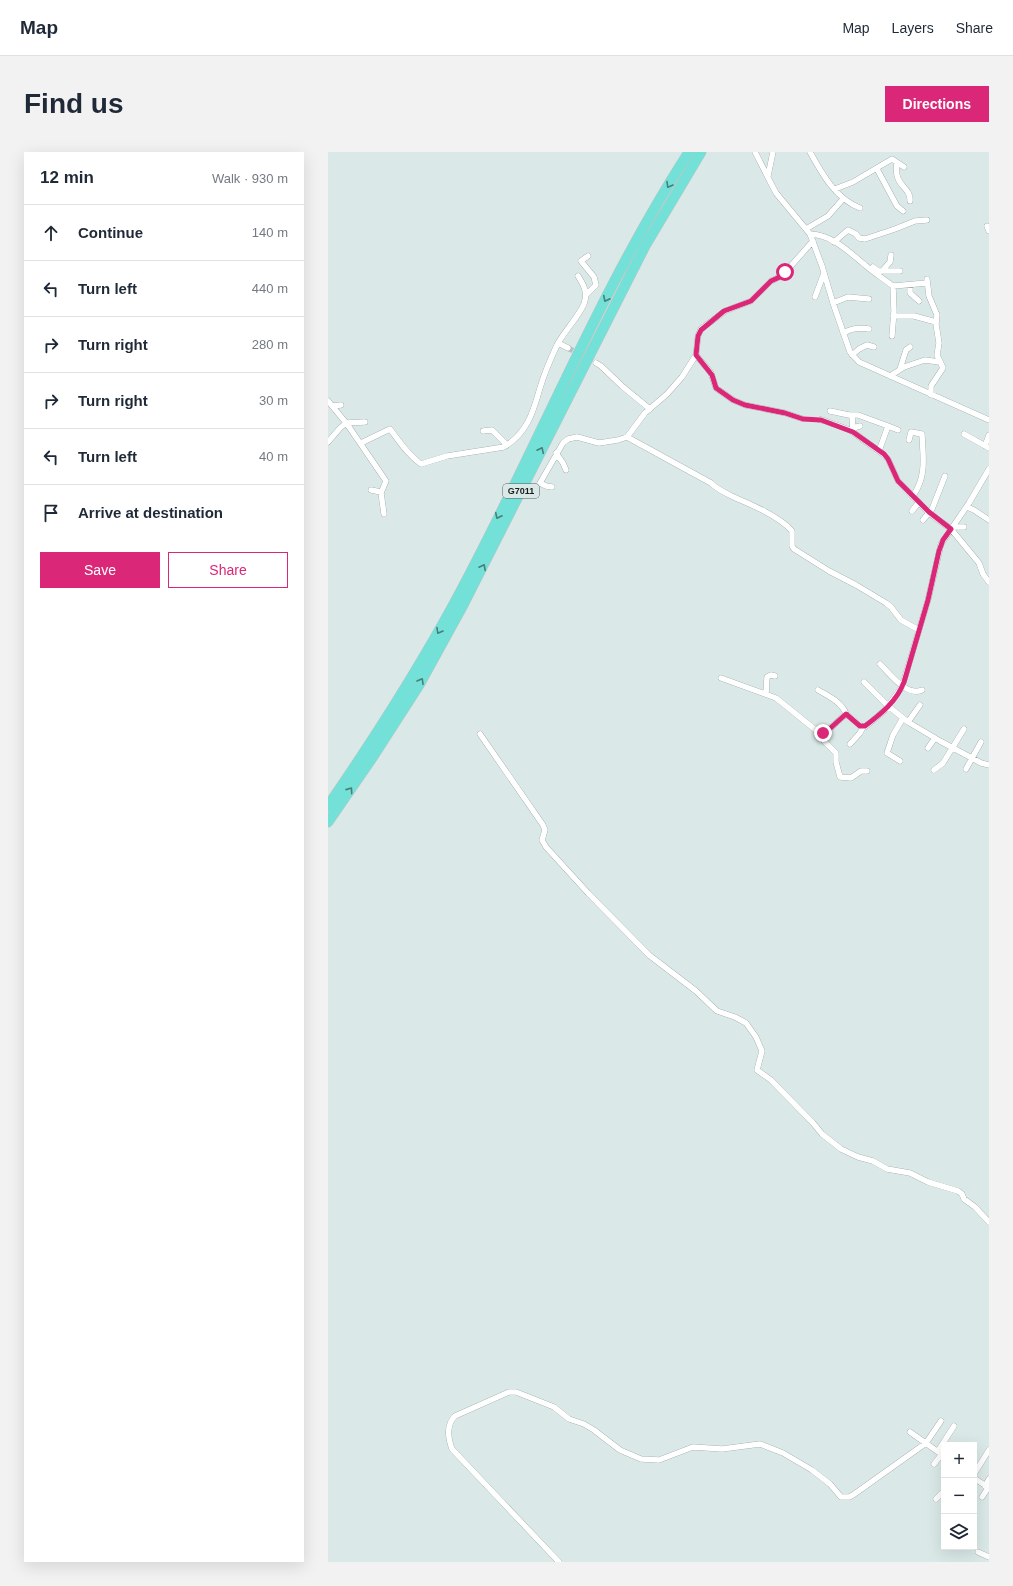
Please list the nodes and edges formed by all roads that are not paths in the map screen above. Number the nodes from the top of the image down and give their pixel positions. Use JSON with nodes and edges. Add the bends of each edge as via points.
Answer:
{"nodes":[{"id":1,"x":689,"y":152,"type":"edge"},
{"id":2,"x":701,"y":152,"type":"edge"},
{"id":3,"x":755,"y":152,"type":"edge"},
{"id":4,"x":773,"y":152,"type":"edge"},
{"id":5,"x":810,"y":152,"type":"edge"},
{"id":6,"x":897,"y":163,"type":"junction"},
{"id":7,"x":904,"y":167,"type":"dead end"},
{"id":8,"x":877,"y":169,"type":"junction"},
{"id":9,"x":768,"y":177,"type":"junction"},
{"id":10,"x":834,"y":189,"type":"junction"},
{"id":11,"x":843,"y":199,"type":"junction"},
{"id":12,"x":910,"y":201,"type":"dead end"},
{"id":13,"x":860,"y":208,"type":"dead end"},
{"id":14,"x":903,"y":211,"type":"dead end"},
{"id":15,"x":927,"y":220,"type":"dead end"},
{"id":16,"x":806,"y":229,"type":"junction"},
{"id":17,"x":810,"y":234,"type":"junction"},
{"id":18,"x":813,"y":241,"type":"junction"},
{"id":19,"x":834,"y":242,"type":"junction"},
{"id":20,"x":891,"y":255,"type":"dead end"},
{"id":21,"x":588,"y":256,"type":"dead end"},
{"id":22,"x":856,"y":257,"type":"junction"},
{"id":23,"x":882,"y":271,"type":"junction"},
{"id":24,"x":900,"y":271,"type":"dead end"},
{"id":25,"x":824,"y":273,"type":"junction"},
{"id":26,"x":578,"y":276,"type":"dead end"},
{"id":27,"x":584,"y":285,"type":"junction"},
{"id":28,"x":910,"y":285,"type":"junction"},
{"id":29,"x":893,"y":286,"type":"junction"},
{"id":30,"x":592,"y":290,"type":"junction"},
{"id":31,"x":586,"y":296,"type":"junction"},
{"id":32,"x":815,"y":297,"type":"dead end"},
{"id":33,"x":869,"y":299,"type":"dead end"},
{"id":34,"x":919,"y":301,"type":"dead end"},
{"id":35,"x":833,"y":303,"type":"junction"},
{"id":36,"x":894,"y":316,"type":"junction"},
{"id":37,"x":936,"y":322,"type":"junction"},
{"id":38,"x":869,"y":329,"type":"dead end"},
{"id":39,"x":843,"y":333,"type":"junction"},
{"id":40,"x":892,"y":336,"type":"dead end"},
{"id":41,"x":558,"y":343,"type":"junction"},
{"id":42,"x":874,"y":347,"type":"dead end"},
{"id":43,"x":910,"y":347,"type":"dead end"},
{"id":44,"x":568,"y":348,"type":"tunnel mouth"},
{"id":45,"x":696,"y":355,"type":"junction"},
{"id":46,"x":852,"y":355,"type":"junction"},
{"id":47,"x":939,"y":362,"type":"junction"},
{"id":48,"x":596,"y":363,"type":"tunnel mouth"},
{"id":49,"x":900,"y":369,"type":"junction"},
{"id":50,"x":890,"y":376,"type":"junction"},
{"id":51,"x":931,"y":395,"type":"junction"},
{"id":52,"x":328,"y":401,"type":"edge"},
{"id":53,"x":341,"y":405,"type":"dead end"},
{"id":54,"x":332,"y":406,"type":"junction"},
{"id":55,"x":650,"y":408,"type":"junction"},
{"id":56,"x":830,"y":411,"type":"dead end"},
{"id":57,"x":852,"y":415,"type":"junction"},
{"id":58,"x":989,"y":420,"type":"edge"},
{"id":59,"x":365,"y":422,"type":"dead end"},
{"id":60,"x":346,"y":423,"type":"junction"},
{"id":61,"x":860,"y":426,"type":"dead end"},
{"id":62,"x":888,"y":426,"type":"junction"},
{"id":63,"x":853,"y":430,"type":"junction"},
{"id":64,"x":898,"y":430,"type":"dead end"},
{"id":65,"x":483,"y":431,"type":"dead end"},
{"id":66,"x":964,"y":434,"type":"dead end"},
{"id":67,"x":989,"y":435,"type":"edge"},
{"id":68,"x":627,"y":437,"type":"junction"},
{"id":69,"x":329,"y":440,"type":"edge"},
{"id":70,"x":909,"y":440,"type":"dead end"},
{"id":71,"x":361,"y":443,"type":"junction"},
{"id":72,"x":506,"y":445,"type":"junction"},
{"id":73,"x":987,"y":447,"type":"edge"},
{"id":74,"x":879,"y":451,"type":"junction"},
{"id":75,"x":556,"y":454,"type":"junction"},
{"id":76,"x":989,"y":469,"type":"edge"},
{"id":77,"x":566,"y":470,"type":"dead end"},
{"id":78,"x":946,"y":476,"type":"dead end"},
{"id":79,"x":552,"y":487,"type":"dead end"},
{"id":80,"x":371,"y":490,"type":"dead end"},
{"id":81,"x":381,"y":492,"type":"junction"},
{"id":82,"x":913,"y":496,"type":"junction"},
{"id":83,"x":919,"y":502,"type":"junction"},
{"id":84,"x":967,"y":507,"type":"junction"},
{"id":85,"x":912,"y":511,"type":"dead end"},
{"id":86,"x":929,"y":512,"type":"junction"},
{"id":87,"x":384,"y":514,"type":"dead end"},
{"id":88,"x":923,"y":520,"type":"dead end"},
{"id":89,"x":989,"y":520,"type":"edge"},
{"id":90,"x":964,"y":527,"type":"dead end"},
{"id":91,"x":952,"y":528,"type":"junction"},
{"id":92,"x":989,"y":582,"type":"edge"},
{"id":93,"x":919,"y":630,"type":"junction"},
{"id":94,"x":880,"y":664,"type":"dead end"},
{"id":95,"x":775,"y":676,"type":"dead end"},
{"id":96,"x":721,"y":678,"type":"dead end"},
{"id":97,"x":864,"y":682,"type":"dead end"},
{"id":98,"x":902,"y":686,"type":"junction"},
{"id":99,"x":818,"y":690,"type":"dead end"},
{"id":100,"x":922,"y":690,"type":"dead end"},
{"id":101,"x":766,"y":694,"type":"junction"},
{"id":102,"x":920,"y":705,"type":"dead end"},
{"id":103,"x":888,"y":706,"type":"junction"},
{"id":104,"x":846,"y":714,"type":"junction"},
{"id":105,"x":903,"y":718,"type":"junction"},
{"id":106,"x":908,"y":722,"type":"junction"},
{"id":107,"x":863,"y":727,"type":"junction"},
{"id":108,"x":964,"y":730,"type":"dead end"},
{"id":109,"x":823,"y":733,"type":"junction"},
{"id":110,"x":480,"y":734,"type":"dead end"},
{"id":111,"x":935,"y":738,"type":"junction"},
{"id":112,"x":981,"y":742,"type":"dead end"},
{"id":113,"x":850,"y":744,"type":"dead end"},
{"id":114,"x":928,"y":748,"type":"dead end"},
{"id":115,"x":953,"y":748,"type":"junction"},
{"id":116,"x":972,"y":758,"type":"junction"},
{"id":117,"x":900,"y":761,"type":"dead end"},
{"id":118,"x":989,"y":765,"type":"edge"},
{"id":119,"x":966,"y":769,"type":"dead end"},
{"id":120,"x":934,"y":770,"type":"dead end"},
{"id":121,"x":867,"y":771,"type":"dead end"},
{"id":122,"x":328,"y":806,"type":"edge"},
{"id":123,"x":328,"y":822,"type":"edge"},
{"id":124,"x":989,"y":1222,"type":"edge"},
{"id":125,"x":941,"y":1421,"type":"dead end"},
{"id":126,"x":954,"y":1426,"type":"dead end"},
{"id":127,"x":910,"y":1432,"type":"dead end"},
{"id":128,"x":947,"y":1442,"type":"edge"},
{"id":129,"x":926,"y":1443,"type":"junction"},
{"id":130,"x":989,"y":1450,"type":"edge"},
{"id":131,"x":941,"y":1454,"type":"edge"},
{"id":132,"x":934,"y":1464,"type":"dead end"},
{"id":133,"x":977,"y":1471,"type":"edge"},
{"id":134,"x":976,"y":1478,"type":"edge"},
{"id":135,"x":989,"y":1479,"type":"edge"},
{"id":136,"x":987,"y":1487,"type":"edge"},
{"id":137,"x":941,"y":1494,"type":"edge"},
{"id":138,"x":982,"y":1497,"type":"dead end"},
{"id":139,"x":936,"y":1499,"type":"dead end"},
{"id":140,"x":978,"y":1552,"type":"dead end"},
{"id":141,"x":989,"y":1558,"type":"edge"},
{"id":142,"x":559,"y":1562,"type":"edge"}],
"edges":[{"from":1,"to":122,"type":"highway","number":"G7011","one_way":true,"via":[[636,241],[589,331],[456,601],[411,680]]},
{"from":123,"to":2,"type":"highway","number":"G7011","one_way":true,"via":[[419,685],[477,579],[645,246]]},
{"from":3,"to":9,"type":"street"},
{"from":4,"to":9,"type":"street"},
{"from":5,"to":10,"type":"street"},
{"from":6,"to":7,"type":"street"},
{"from":6,"to":8,"type":"street","via":[[892,159]]},
{"from":6,"to":12,"type":"street","via":[[898,178],[908,191]]},
{"from":8,"to":10,"type":"street","via":[[848,185]]},
{"from":8,"to":14,"type":"street","via":[[897,206]]},
{"from":9,"to":16,"type":"street","via":[[776,193]]},
{"from":10,"to":11,"type":"street"},
{"from":11,"to":13,"type":"street"},
{"from":11,"to":16,"type":"street","via":[[825,218]]},
{"from":15,"to":19,"type":"street","via":[[915,221],[865,239],[848,230]]},
{"from":16,"to":17,"type":"street"},
{"from":17,"to":18,"type":"street"},
{"from":17,"to":19,"type":"street","via":[[825,236]]},
{"from":18,"to":25,"type":"street"},
{"from":18,"to":45,"type":"street","via":[[782,276],[771,281],[751,301],[724,311],[701,330]]},
{"from":19,"to":22,"type":"street"},
{"from":20,"to":23,"type":"street","via":[[890,262]]},
{"from":21,"to":30,"type":"street","via":[[581,261],[594,279],[596,285]]},
{"from":22,"to":23,"type":"street"},
{"from":22,"to":29,"type":"street"},
{"from":23,"to":24,"type":"street"},
{"from":25,"to":32,"type":"street"},
{"from":25,"to":35,"type":"street"},
{"from":26,"to":27,"type":"street"},
{"from":27,"to":30,"type":"street"},
{"from":27,"to":31,"type":"street"},
{"from":28,"to":29,"type":"street"},
{"from":28,"to":34,"type":"street","via":[[910,293]]},
{"from":28,"to":37,"type":"street","via":[[927,281],[929,296],[937,315]]},
{"from":29,"to":36,"type":"street"},
{"from":30,"to":31,"type":"street"},
{"from":31,"to":41,"type":"street","via":[[583,307]]},
{"from":33,"to":35,"type":"street","via":[[848,297]]},
{"from":35,"to":39,"type":"street"},
{"from":36,"to":37,"type":"street","via":[[914,316]]},
{"from":36,"to":40,"type":"street"},
{"from":37,"to":47,"type":"street"},
{"from":38,"to":39,"type":"street","via":[[860,327]]},
{"from":39,"to":46,"type":"street"},
{"from":41,"to":44,"type":"street"},
{"from":41,"to":72,"type":"street","via":[[529,422]]},
{"from":42,"to":46,"type":"street","via":[[867,345]]},
{"from":43,"to":49,"type":"street","via":[[906,350]]},
{"from":45,"to":55,"type":"street","via":[[673,389]]},
{"from":45,"to":63,"type":"street","via":[[712,375],[716,388],[733,400]]},
{"from":46,"to":50,"type":"street","via":[[859,362]]},
{"from":47,"to":49,"type":"street","via":[[925,360]]},
{"from":47,"to":51,"type":"street","via":[[943,370],[933,383]]},
{"from":48,"to":55,"type":"street"},
{"from":49,"to":50,"type":"street"},
{"from":50,"to":51,"type":"street"},
{"from":51,"to":58,"type":"street"},
{"from":52,"to":54,"type":"street"},
{"from":53,"to":54,"type":"street"},
{"from":54,"to":60,"type":"street"},
{"from":55,"to":68,"type":"street"},
{"from":56,"to":57,"type":"street"},
{"from":57,"to":62,"type":"street"},
{"from":57,"to":63,"type":"street"},
{"from":59,"to":60,"type":"street"},
{"from":60,"to":69,"type":"street"},
{"from":60,"to":71,"type":"street"},
{"from":61,"to":63,"type":"street"},
{"from":62,"to":64,"type":"street"},
{"from":62,"to":74,"type":"street"},
{"from":63,"to":74,"type":"street"},
{"from":65,"to":72,"type":"street","via":[[492,430]]},
{"from":66,"to":73,"type":"street"},
{"from":67,"to":73,"type":"street"},
{"from":68,"to":75,"type":"street","via":[[600,443],[572,437],[563,443]]},
{"from":68,"to":93,"type":"street","via":[[711,483],[717,489],[760,508],[786,525],[792,531],[794,549],[886,603],[901,620]]},
{"from":70,"to":82,"type":"street","via":[[911,432],[922,434],[923,473]]},
{"from":71,"to":72,"type":"street","via":[[390,429],[403,447],[421,464],[447,456]]},
{"from":71,"to":81,"type":"street","via":[[386,481]]},
{"from":74,"to":82,"type":"street","via":[[888,459],[896,480]]},
{"from":75,"to":77,"type":"street"},
{"from":75,"to":79,"type":"street","via":[[540,483]]},
{"from":76,"to":84,"type":"street"},
{"from":78,"to":86,"type":"street"},
{"from":80,"to":81,"type":"street"},
{"from":81,"to":87,"type":"street"},
{"from":82,"to":83,"type":"street"},
{"from":83,"to":85,"type":"street"},
{"from":83,"to":86,"type":"street"},
{"from":84,"to":89,"type":"street"},
{"from":84,"to":91,"type":"street"},
{"from":86,"to":88,"type":"street"},
{"from":86,"to":91,"type":"street"},
{"from":90,"to":91,"type":"street"},
{"from":91,"to":92,"type":"street","via":[[979,563]]},
{"from":91,"to":93,"type":"street","via":[[940,547],[931,591]]},
{"from":93,"to":98,"type":"street"},
{"from":94,"to":98,"type":"street"},
{"from":95,"to":101,"type":"street","via":[[771,675],[768,678]]},
{"from":96,"to":101,"type":"street"},
{"from":97,"to":103,"type":"street"},
{"from":98,"to":100,"type":"street","via":[[913,692]]},
{"from":98,"to":103,"type":"street"},
{"from":99,"to":104,"type":"street","via":[[842,706]]},
{"from":101,"to":109,"type":"street","via":[[780,701]]},
{"from":102,"to":106,"type":"street"},
{"from":103,"to":105,"type":"street"},
{"from":103,"to":107,"type":"street"},
{"from":104,"to":107,"type":"street"},
{"from":104,"to":109,"type":"street"},
{"from":105,"to":106,"type":"street"},
{"from":105,"to":117,"type":"street","via":[[887,750],[887,753]]},
{"from":106,"to":111,"type":"street"},
{"from":107,"to":113,"type":"street"},
{"from":108,"to":115,"type":"street"},
{"from":109,"to":121,"type":"street","via":[[824,741],[836,753],[840,777],[851,778],[861,771]]},
{"from":110,"to":124,"type":"street","via":[[543,825],[542,840],[546,847],[649,955],[696,990],[717,1010],[746,1023],[762,1051],[757,1070],[771,1080],[822,1134],[844,1151],[887,1169],[910,1173],[928,1182],[958,1191]]},
{"from":111,"to":114,"type":"street"},
{"from":111,"to":115,"type":"street"},
{"from":112,"to":116,"type":"street"},
{"from":115,"to":116,"type":"street"},
{"from":115,"to":120,"type":"street"},
{"from":116,"to":118,"type":"street"},
{"from":116,"to":119,"type":"street"},
{"from":125,"to":129,"type":"street"},
{"from":126,"to":128,"type":"street"},
{"from":127,"to":129,"type":"street"},
{"from":129,"to":131,"type":"street"},
{"from":129,"to":142,"type":"street","via":[[853,1495],[845,1498],[812,1470],[767,1446],[722,1449],[693,1447],[659,1460],[646,1460],[620,1450],[594,1430],[569,1419],[554,1407],[516,1392],[509,1392],[455,1416],[448,1429],[452,1449]]},
{"from":130,"to":133,"type":"street"},
{"from":131,"to":132,"type":"street"},
{"from":134,"to":136,"type":"street"},
{"from":135,"to":136,"type":"street"},
{"from":136,"to":138,"type":"street"},
{"from":137,"to":139,"type":"street"},
{"from":140,"to":141,"type":"street"}]}
